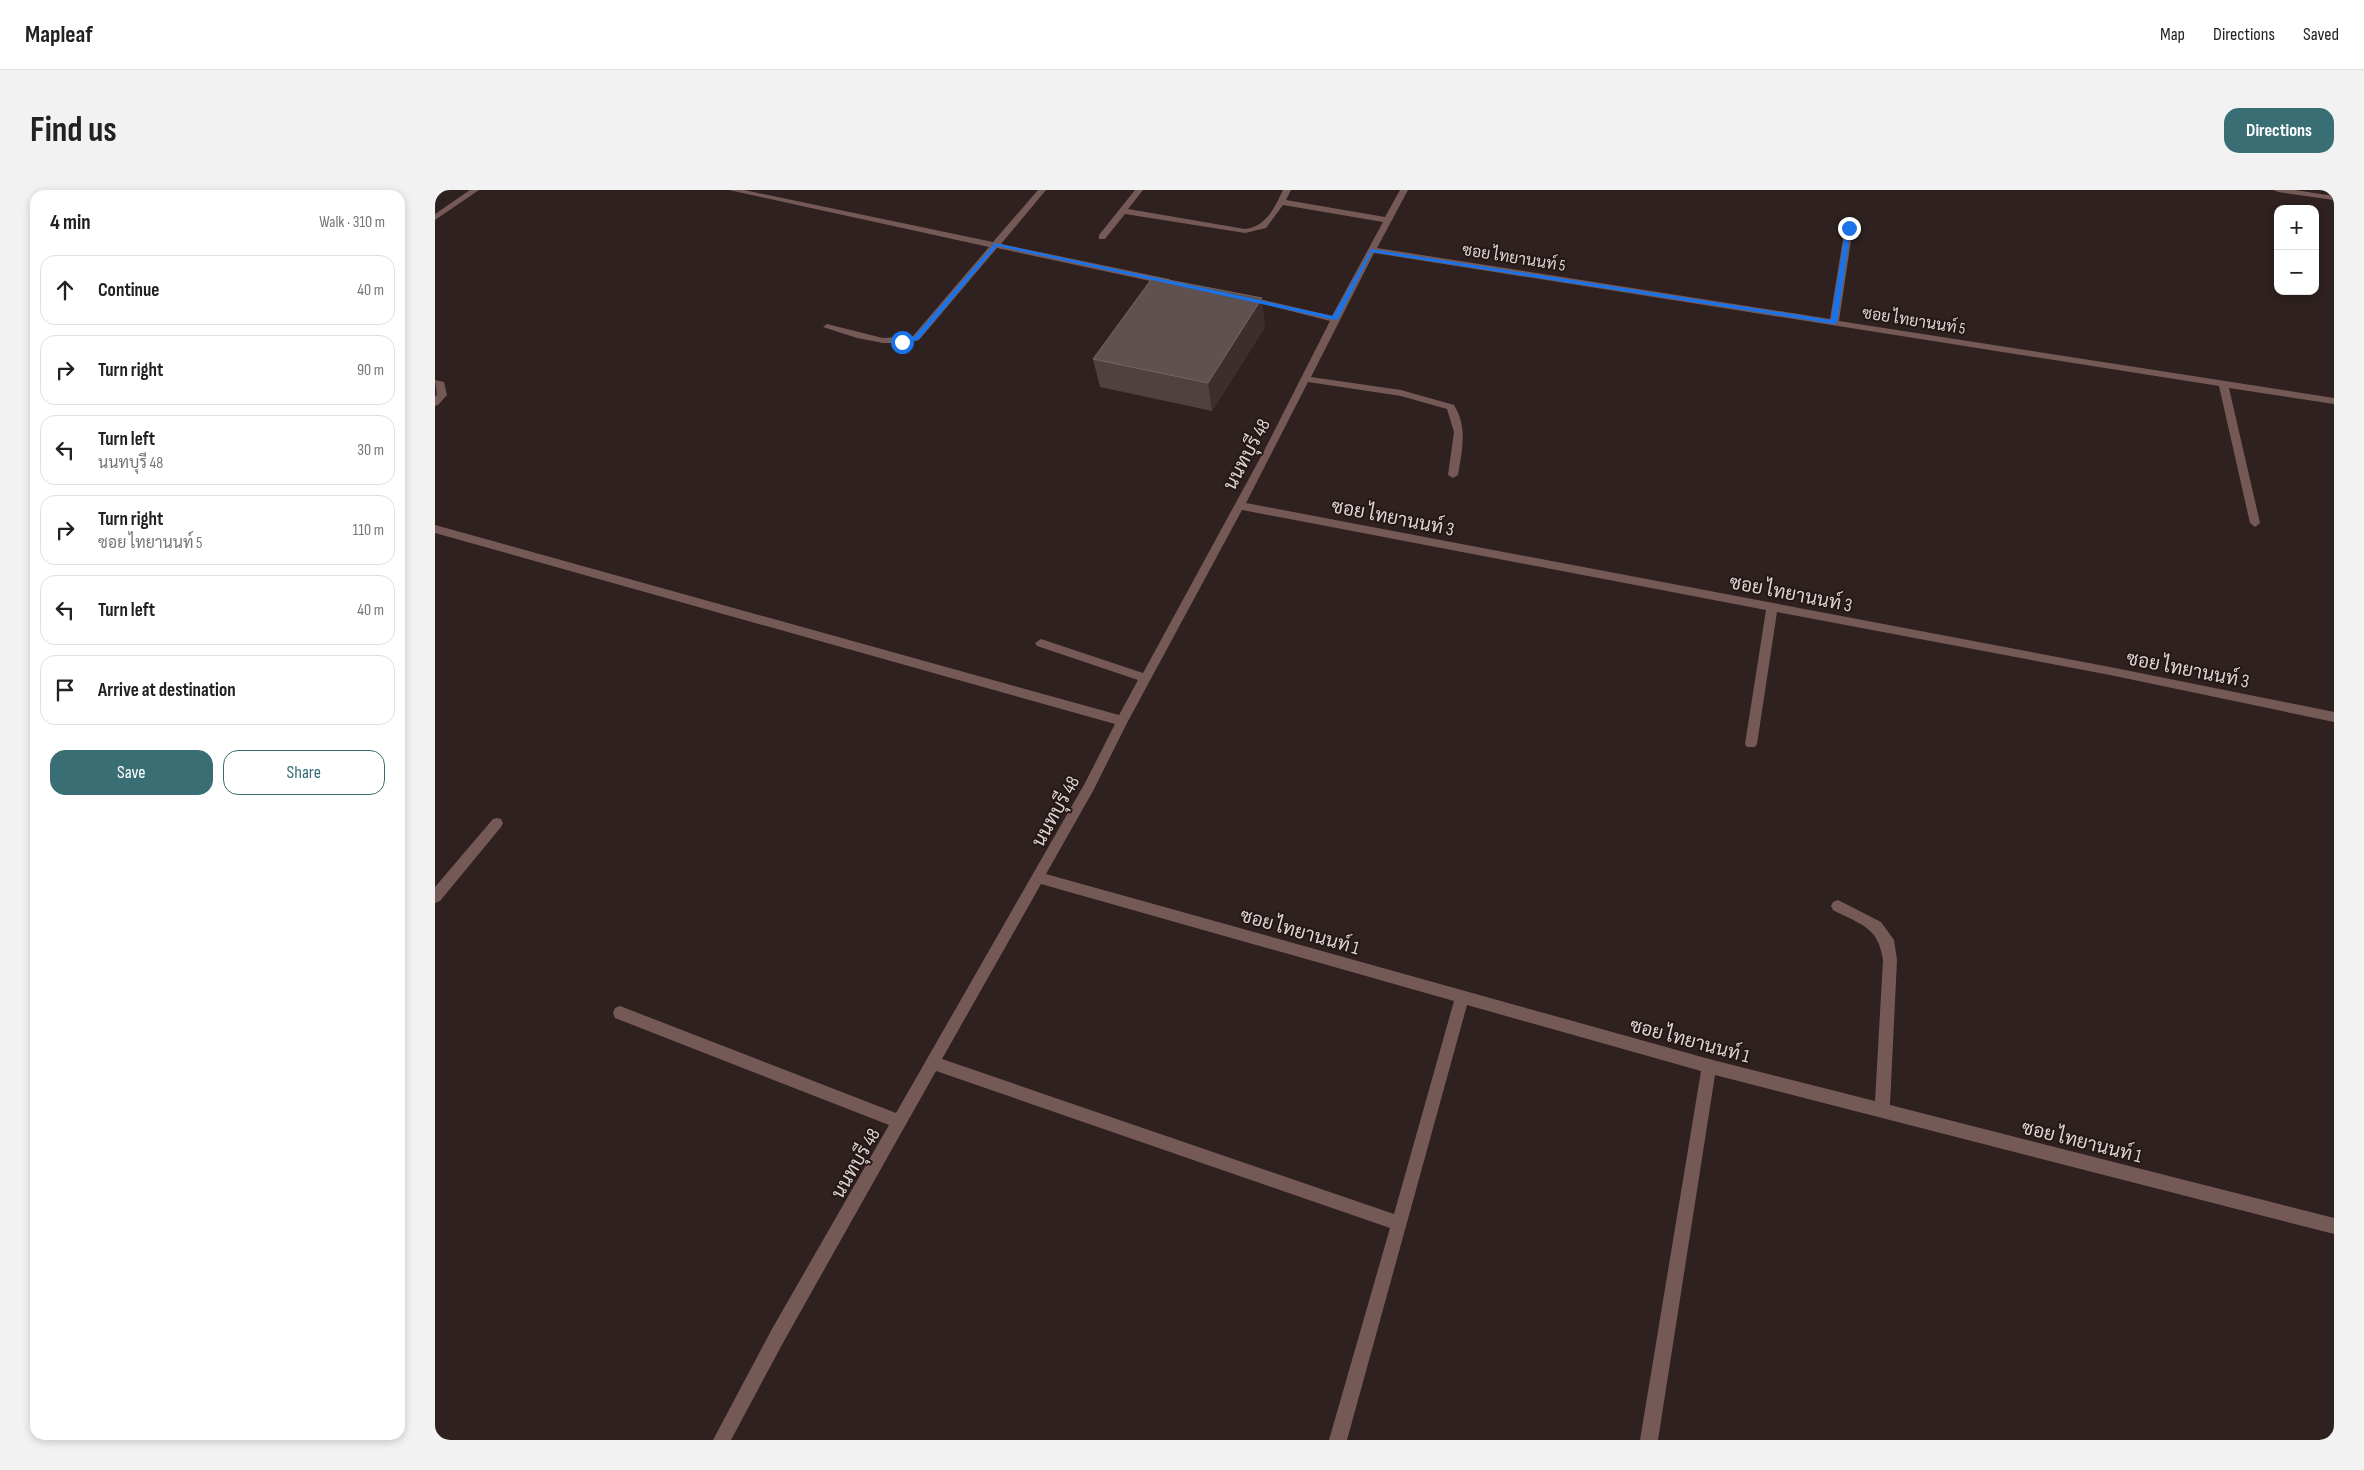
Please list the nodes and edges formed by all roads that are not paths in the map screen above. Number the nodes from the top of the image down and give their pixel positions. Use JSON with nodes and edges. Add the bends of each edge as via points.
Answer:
{"nodes":[{"id":1,"x":475,"y":190,"type":"edge"},
{"id":2,"x":733,"y":190,"type":"edge"},
{"id":3,"x":1042,"y":190,"type":"edge"},
{"id":4,"x":1139,"y":190,"type":"edge"},
{"id":5,"x":1287,"y":190,"type":"edge"},
{"id":6,"x":1404,"y":190,"type":"edge"},
{"id":7,"x":2278,"y":190,"type":"edge"},
{"id":8,"x":2334,"y":198,"type":"edge"},
{"id":9,"x":1281,"y":202,"type":"junction"},
{"id":10,"x":1123,"y":210,"type":"junction"},
{"id":11,"x":435,"y":218,"type":"edge"},
{"id":12,"x":1388,"y":220,"type":"junction"},
{"id":13,"x":1849,"y":228,"type":"dead end"},
{"id":14,"x":1102,"y":237,"type":"dead end"},
{"id":15,"x":995,"y":244,"type":"junction"},
{"id":16,"x":1371,"y":250,"type":"junction"},
{"id":17,"x":1180,"y":285,"type":"edge"},
{"id":18,"x":1238,"y":297,"type":"edge"},
{"id":19,"x":1335,"y":319,"type":"junction"},
{"id":20,"x":1834,"y":323,"type":"junction"},
{"id":21,"x":827,"y":327,"type":"dead end"},
{"id":22,"x":1305,"y":379,"type":"junction"},
{"id":23,"x":435,"y":383,"type":"edge"},
{"id":24,"x":2223,"y":383,"type":"junction"},
{"id":25,"x":2334,"y":401,"type":"edge"},
{"id":26,"x":435,"y":403,"type":"edge"},
{"id":27,"x":1453,"y":475,"type":"dead end"},
{"id":28,"x":1240,"y":506,"type":"junction"},
{"id":29,"x":2255,"y":523,"type":"dead end"},
{"id":30,"x":435,"y":529,"type":"edge"},
{"id":31,"x":1772,"y":607,"type":"junction"},
{"id":32,"x":1041,"y":643,"type":"dead end"},
{"id":33,"x":1145,"y":678,"type":"junction"},
{"id":34,"x":2334,"y":717,"type":"edge"},
{"id":35,"x":1122,"y":721,"type":"junction"},
{"id":36,"x":1751,"y":744,"type":"dead end"},
{"id":37,"x":497,"y":823,"type":"dead end"},
{"id":38,"x":1039,"y":878,"type":"junction"},
{"id":39,"x":435,"y":898,"type":"edge"},
{"id":40,"x":1838,"y":906,"type":"dead end"},
{"id":41,"x":1462,"y":997,"type":"junction"},
{"id":42,"x":620,"y":1013,"type":"dead end"},
{"id":43,"x":934,"y":1063,"type":"junction"},
{"id":44,"x":1709,"y":1066,"type":"junction"},
{"id":45,"x":1882,"y":1110,"type":"junction"},
{"id":46,"x":901,"y":1122,"type":"junction"},
{"id":47,"x":1400,"y":1224,"type":"junction"},
{"id":48,"x":2334,"y":1226,"type":"edge"},
{"id":49,"x":722,"y":1440,"type":"edge"},
{"id":50,"x":1338,"y":1440,"type":"edge"},
{"id":51,"x":1649,"y":1440,"type":"edge"}],
"edges":[{"from":1,"to":11,"type":"street"},
{"from":2,"to":15,"type":"street"},
{"from":3,"to":15,"type":"street"},
{"from":4,"to":10,"type":"street"},
{"from":5,"to":9,"type":"street"},
{"from":6,"to":12,"type":"street","name":"นนทบุรี 48"},
{"from":7,"to":8,"type":"street"},
{"from":9,"to":10,"type":"street","via":[[1257,231],[1232,230]]},
{"from":9,"to":12,"type":"street"},
{"from":10,"to":14,"type":"street"},
{"from":12,"to":16,"type":"street","name":"นนทบุรี 48"},
{"from":13,"to":20,"type":"street"},
{"from":15,"to":17,"type":"street"},
{"from":15,"to":21,"type":"street","via":[[916,338],[902,342],[887,341]]},
{"from":16,"to":19,"type":"street","name":"นนทบุรี 48"},
{"from":16,"to":20,"type":"street","name":"ซอย ไทยานนท์ 5"},
{"from":18,"to":19,"type":"street"},
{"from":19,"to":22,"type":"street","name":"นนทบุรี 48"},
{"from":20,"to":24,"type":"street","name":"ซอย ไทยานนท์ 5"},
{"from":22,"to":27,"type":"street","via":[[1401,393],[1451,407],[1458,418],[1459,433]]},
{"from":22,"to":28,"type":"street","name":"นนทบุรี 48"},
{"from":23,"to":26,"type":"street","via":[[441,384],[442,395]]},
{"from":24,"to":25,"type":"street","name":"ซอย ไทยานนท์ 5"},
{"from":24,"to":29,"type":"street"},
{"from":28,"to":31,"type":"street","name":"ซอย ไทยานนท์ 3"},
{"from":28,"to":33,"type":"street","name":"นนทบุรี 48"},
{"from":30,"to":35,"type":"street"},
{"from":31,"to":34,"type":"street","name":"ซอย ไทยานนท์ 3"},
{"from":31,"to":36,"type":"street"},
{"from":32,"to":33,"type":"street"},
{"from":33,"to":35,"type":"street","name":"นนทบุรี 48"},
{"from":35,"to":38,"type":"street","name":"นนทบุรี 48"},
{"from":37,"to":39,"type":"street"},
{"from":38,"to":41,"type":"street","name":"ซอย ไทยานนท์ 1"},
{"from":38,"to":43,"type":"street","name":"นนทบุรี 48"},
{"from":40,"to":45,"type":"street","via":[[1876,926],[1887,940],[1890,960]]},
{"from":41,"to":44,"type":"street","name":"ซอย ไทยานนท์ 1"},
{"from":41,"to":47,"type":"street"},
{"from":42,"to":46,"type":"street"},
{"from":43,"to":46,"type":"street","name":"นนทบุรี 48"},
{"from":43,"to":47,"type":"street"},
{"from":44,"to":45,"type":"street","name":"ซอย ไทยานนท์ 1"},
{"from":44,"to":51,"type":"street"},
{"from":45,"to":48,"type":"street","name":"ซอย ไทยานนท์ 1"},
{"from":46,"to":49,"type":"street","name":"นนทบุรี 48","via":[[778,1335]]},
{"from":47,"to":50,"type":"street"}]}
